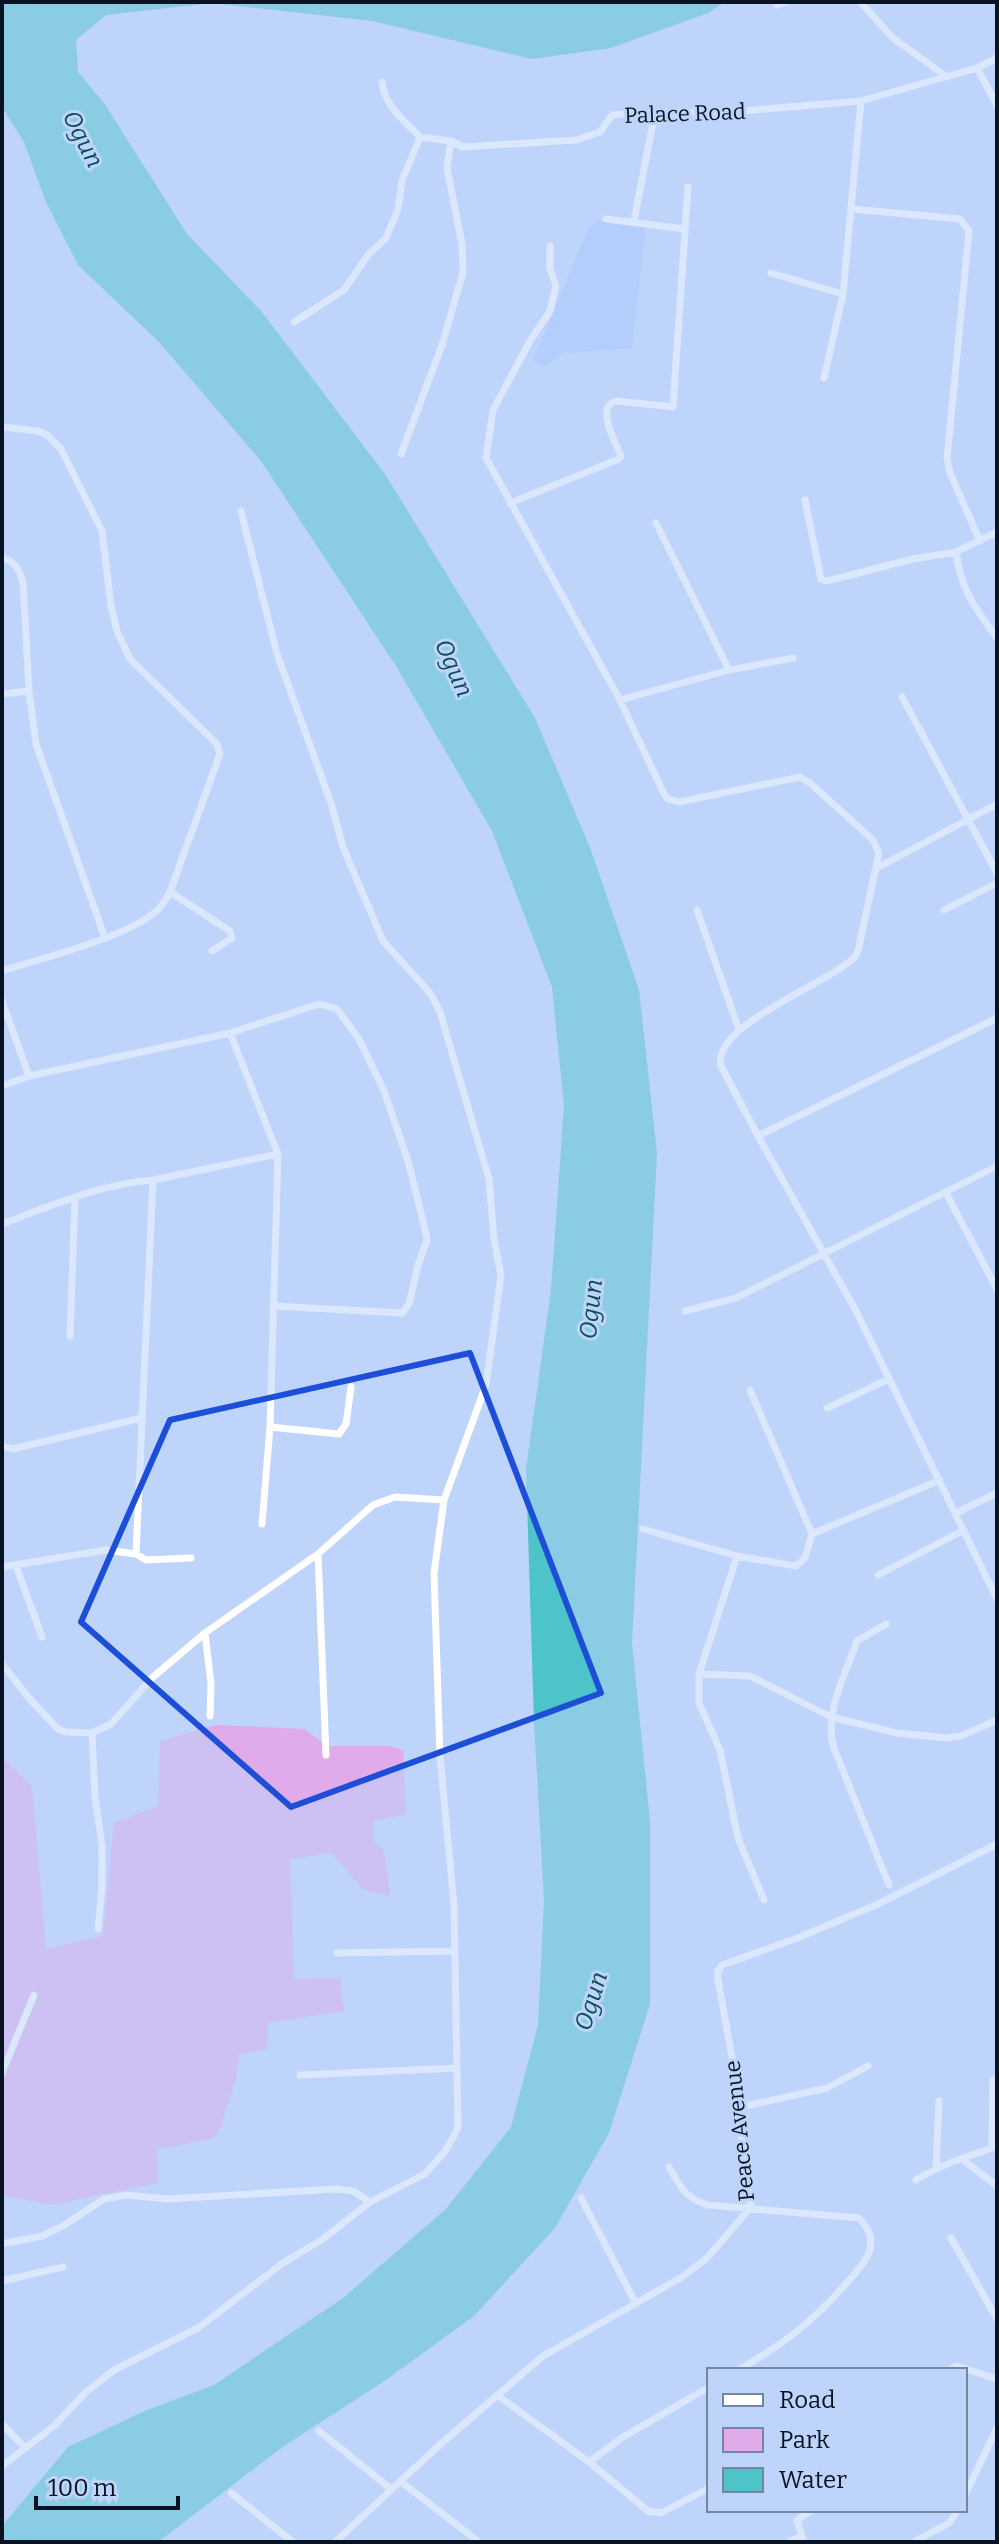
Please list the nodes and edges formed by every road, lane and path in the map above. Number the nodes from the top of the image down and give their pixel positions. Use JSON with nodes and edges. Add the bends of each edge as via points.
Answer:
{"nodes":[{"id":1,"x":786,"y":2,"type":"edge"},
{"id":2,"x":860,"y":2,"type":"edge"},
{"id":3,"x":777,"y":5,"type":"dead end"},
{"id":4,"x":997,"y":58,"type":"edge"},
{"id":5,"x":977,"y":68,"type":"junction"},
{"id":6,"x":947,"y":77,"type":"junction"},
{"id":7,"x":382,"y":82,"type":"dead end"},
{"id":8,"x":861,"y":101,"type":"junction"},
{"id":9,"x":997,"y":105,"type":"edge"},
{"id":10,"x":655,"y":112,"type":"junction"},
{"id":11,"x":420,"y":137,"type":"junction"},
{"id":12,"x":451,"y":141,"type":"junction"},
{"id":13,"x":688,"y":187,"type":"dead end"},
{"id":14,"x":852,"y":209,"type":"junction"},
{"id":15,"x":606,"y":219,"type":"dead end"},
{"id":16,"x":634,"y":221,"type":"junction"},
{"id":17,"x":685,"y":229,"type":"junction"},
{"id":18,"x":550,"y":246,"type":"dead end"},
{"id":19,"x":771,"y":273,"type":"dead end"},
{"id":20,"x":843,"y":294,"type":"junction"},
{"id":21,"x":294,"y":322,"type":"dead end"},
{"id":22,"x":824,"y":378,"type":"dead end"},
{"id":23,"x":2,"y":427,"type":"edge"},
{"id":24,"x":401,"y":454,"type":"dead end"},
{"id":25,"x":805,"y":500,"type":"dead end"},
{"id":26,"x":510,"y":503,"type":"junction"},
{"id":27,"x":241,"y":511,"type":"dead end"},
{"id":28,"x":656,"y":523,"type":"dead end"},
{"id":29,"x":997,"y":532,"type":"edge"},
{"id":30,"x":980,"y":541,"type":"junction"},
{"id":31,"x":956,"y":552,"type":"junction"},
{"id":32,"x":2,"y":558,"type":"edge"},
{"id":33,"x":997,"y":638,"type":"edge"},
{"id":34,"x":793,"y":658,"type":"dead end"},
{"id":35,"x":729,"y":670,"type":"junction"},
{"id":36,"x":29,"y":691,"type":"junction"},
{"id":37,"x":2,"y":694,"type":"edge"},
{"id":38,"x":902,"y":697,"type":"dead end"},
{"id":39,"x":620,"y":700,"type":"junction"},
{"id":40,"x":997,"y":804,"type":"edge"},
{"id":41,"x":968,"y":820,"type":"junction"},
{"id":42,"x":877,"y":868,"type":"junction"},
{"id":43,"x":997,"y":873,"type":"edge"},
{"id":44,"x":997,"y":883,"type":"edge"},
{"id":45,"x":170,"y":892,"type":"junction"},
{"id":46,"x":697,"y":910,"type":"dead end"},
{"id":47,"x":944,"y":910,"type":"dead end"},
{"id":48,"x":105,"y":938,"type":"junction"},
{"id":49,"x":212,"y":951,"type":"dead end"},
{"id":50,"x":2,"y":971,"type":"edge"},
{"id":51,"x":2,"y":1001,"type":"edge"},
{"id":52,"x":997,"y":1018,"type":"edge"},
{"id":53,"x":739,"y":1030,"type":"junction"},
{"id":54,"x":230,"y":1033,"type":"junction"},
{"id":55,"x":29,"y":1076,"type":"junction"},
{"id":56,"x":2,"y":1086,"type":"edge"},
{"id":57,"x":758,"y":1136,"type":"junction"},
{"id":58,"x":278,"y":1154,"type":"junction"},
{"id":59,"x":997,"y":1166,"type":"edge"},
{"id":60,"x":153,"y":1180,"type":"junction"},
{"id":61,"x":946,"y":1193,"type":"junction"},
{"id":62,"x":75,"y":1197,"type":"junction"},
{"id":63,"x":2,"y":1224,"type":"edge"},
{"id":64,"x":824,"y":1252,"type":"junction"},
{"id":65,"x":997,"y":1289,"type":"edge"},
{"id":66,"x":273,"y":1306,"type":"junction"},
{"id":67,"x":685,"y":1311,"type":"dead end"},
{"id":68,"x":70,"y":1336,"type":"dead end"},
{"id":69,"x":889,"y":1379,"type":"junction"},
{"id":70,"x":351,"y":1387,"type":"dead end"},
{"id":71,"x":750,"y":1390,"type":"dead end"},
{"id":72,"x":827,"y":1408,"type":"dead end"},
{"id":73,"x":141,"y":1418,"type":"junction"},
{"id":74,"x":270,"y":1427,"type":"junction"},
{"id":75,"x":2,"y":1446,"type":"edge"},
{"id":76,"x":940,"y":1480,"type":"junction"},
{"id":77,"x":997,"y":1493,"type":"edge"},
{"id":78,"x":444,"y":1500,"type":"junction"},
{"id":79,"x":956,"y":1513,"type":"junction"},
{"id":80,"x":262,"y":1524,"type":"dead end"},
{"id":81,"x":643,"y":1529,"type":"dead end"},
{"id":82,"x":964,"y":1530,"type":"junction"},
{"id":83,"x":812,"y":1534,"type":"junction"},
{"id":84,"x":136,"y":1554,"type":"junction"},
{"id":85,"x":318,"y":1554,"type":"junction"},
{"id":86,"x":737,"y":1556,"type":"junction"},
{"id":87,"x":191,"y":1558,"type":"dead end"},
{"id":88,"x":16,"y":1566,"type":"junction"},
{"id":89,"x":2,"y":1567,"type":"edge"},
{"id":90,"x":878,"y":1575,"type":"dead end"},
{"id":91,"x":997,"y":1599,"type":"edge"},
{"id":92,"x":886,"y":1624,"type":"dead end"},
{"id":93,"x":205,"y":1633,"type":"junction"},
{"id":94,"x":42,"y":1637,"type":"dead end"},
{"id":95,"x":2,"y":1664,"type":"edge"},
{"id":96,"x":699,"y":1674,"type":"junction"},
{"id":97,"x":210,"y":1716,"type":"dead end"},
{"id":98,"x":831,"y":1717,"type":"junction"},
{"id":99,"x":997,"y":1720,"type":"edge"},
{"id":100,"x":92,"y":1733,"type":"junction"},
{"id":101,"x":326,"y":1755,"type":"dead end"},
{"id":102,"x":997,"y":1844,"type":"edge"},
{"id":103,"x":889,"y":1885,"type":"dead end"},
{"id":104,"x":764,"y":1900,"type":"dead end"},
{"id":105,"x":98,"y":1929,"type":"dead end"},
{"id":106,"x":454,"y":1951,"type":"junction"},
{"id":107,"x":337,"y":1953,"type":"dead end"},
{"id":108,"x":34,"y":1995,"type":"dead end"},
{"id":109,"x":868,"y":2066,"type":"dead end"},
{"id":110,"x":457,"y":2068,"type":"junction"},
{"id":111,"x":2,"y":2073,"type":"edge"},
{"id":112,"x":300,"y":2075,"type":"dead end"},
{"id":113,"x":993,"y":2080,"type":"dead end"},
{"id":114,"x":939,"y":2101,"type":"dead end"},
{"id":115,"x":741,"y":2107,"type":"junction"},
{"id":116,"x":994,"y":2147,"type":"edge"},
{"id":117,"x":963,"y":2160,"type":"junction"},
{"id":118,"x":669,"y":2167,"type":"dead end"},
{"id":119,"x":936,"y":2167,"type":"junction"},
{"id":120,"x":916,"y":2180,"type":"dead end"},
{"id":121,"x":997,"y":2186,"type":"edge"},
{"id":122,"x":581,"y":2198,"type":"dead end"},
{"id":123,"x":370,"y":2202,"type":"junction"},
{"id":124,"x":751,"y":2207,"type":"junction"},
{"id":125,"x":951,"y":2238,"type":"dead end"},
{"id":126,"x":2,"y":2244,"type":"edge"},
{"id":127,"x":63,"y":2267,"type":"dead end"},
{"id":128,"x":2,"y":2281,"type":"edge"},
{"id":129,"x":636,"y":2304,"type":"junction"},
{"id":130,"x":997,"y":2319,"type":"edge"},
{"id":131,"x":741,"y":2368,"type":"edge"},
{"id":132,"x":967,"y":2368,"type":"edge"},
{"id":133,"x":997,"y":2379,"type":"edge"},
{"id":134,"x":707,"y":2388,"type":"edge"},
{"id":135,"x":497,"y":2395,"type":"junction"},
{"id":136,"x":2,"y":2424,"type":"edge"},
{"id":137,"x":997,"y":2428,"type":"edge"},
{"id":138,"x":319,"y":2431,"type":"dead end"},
{"id":139,"x":24,"y":2447,"type":"junction"},
{"id":140,"x":589,"y":2462,"type":"junction"},
{"id":141,"x":2,"y":2466,"type":"edge"},
{"id":142,"x":400,"y":2481,"type":"junction"},
{"id":143,"x":391,"y":2489,"type":"junction"},
{"id":144,"x":707,"y":2489,"type":"edge"},
{"id":145,"x":967,"y":2491,"type":"edge"},
{"id":146,"x":231,"y":2493,"type":"dead end"},
{"id":147,"x":809,"y":2512,"type":"edge"},
{"id":148,"x":957,"y":2512,"type":"edge"},
{"id":149,"x":803,"y":2539,"type":"edge"},
{"id":150,"x":293,"y":2542,"type":"edge"},
{"id":151,"x":335,"y":2542,"type":"edge"},
{"id":152,"x":479,"y":2542,"type":"edge"},
{"id":153,"x":789,"y":2542,"type":"edge"},
{"id":154,"x":914,"y":2542,"type":"edge"}],
"edges":[{"from":1,"to":3,"type":"street"},
{"from":2,"to":6,"type":"street","via":[[893,38]]},
{"from":4,"to":5,"type":"street","name":"Palace Road"},
{"from":5,"to":6,"type":"street","name":"Palace Road"},
{"from":5,"to":9,"type":"street"},
{"from":6,"to":8,"type":"street","name":"Palace Road"},
{"from":7,"to":11,"type":"street","via":[[387,102]]},
{"from":8,"to":10,"type":"street","name":"Palace Road","via":[[718,113]]},
{"from":8,"to":14,"type":"street"},
{"from":10,"to":12,"type":"street","name":"Palace Road","via":[[612,115],[600,132],[576,140],[463,147]]},
{"from":10,"to":16,"type":"street"},
{"from":11,"to":12,"type":"street","name":"Palace Road"},
{"from":11,"to":21,"type":"street","via":[[386,238],[344,290]]},
{"from":12,"to":24,"type":"street","via":[[447,168],[463,272]]},
{"from":13,"to":17,"type":"street"},
{"from":14,"to":20,"type":"street"},
{"from":14,"to":30,"type":"street","via":[[960,219],[969,231],[947,459]]},
{"from":15,"to":16,"type":"street"},
{"from":16,"to":17,"type":"street"},
{"from":17,"to":26,"type":"street","via":[[673,407],[610,403],[606,416],[619,459]]},
{"from":18,"to":26,"type":"street","via":[[556,285],[550,311],[493,410],[488,431],[486,458]]},
{"from":19,"to":20,"type":"street"},
{"from":20,"to":22,"type":"street"},
{"from":23,"to":45,"type":"street","via":[[38,431],[61,449],[102,531],[111,606],[123,646],[219,749]]},
{"from":25,"to":31,"type":"street","via":[[821,579]]},
{"from":26,"to":39,"type":"street"},
{"from":27,"to":78,"type":"street","via":[[277,654],[343,847],[383,941],[430,993],[440,1012],[489,1179],[501,1275],[492,1356]]},
{"from":28,"to":35,"type":"street"},
{"from":29,"to":30,"type":"street"},
{"from":30,"to":31,"type":"street"},
{"from":31,"to":33,"type":"street","via":[[967,597]]},
{"from":32,"to":36,"type":"street","via":[[17,567],[23,583]]},
{"from":34,"to":35,"type":"street"},
{"from":35,"to":39,"type":"street"},
{"from":36,"to":37,"type":"street"},
{"from":36,"to":48,"type":"street","via":[[43,769]]},
{"from":38,"to":41,"type":"street"},
{"from":39,"to":42,"type":"street","via":[[668,799],[679,802],[800,777],[873,840],[879,853]]},
{"from":40,"to":41,"type":"street"},
{"from":41,"to":42,"type":"street"},
{"from":41,"to":43,"type":"street"},
{"from":42,"to":53,"type":"street","via":[[854,958]]},
{"from":44,"to":47,"type":"street"},
{"from":45,"to":48,"type":"street","via":[[147,919]]},
{"from":45,"to":49,"type":"street","via":[[230,931],[230,941]]},
{"from":46,"to":53,"type":"street"},
{"from":48,"to":50,"type":"street"},
{"from":51,"to":55,"type":"street"},
{"from":52,"to":57,"type":"street"},
{"from":53,"to":57,"type":"street","via":[[719,1059]]},
{"from":54,"to":55,"type":"street"},
{"from":54,"to":58,"type":"street"},
{"from":54,"to":66,"type":"street","via":[[319,1004],[337,1009],[359,1039],[384,1091],[427,1240],[402,1313]]},
{"from":55,"to":56,"type":"street"},
{"from":57,"to":64,"type":"street"},
{"from":58,"to":60,"type":"street"},
{"from":58,"to":66,"type":"street"},
{"from":59,"to":61,"type":"street"},
{"from":60,"to":62,"type":"street"},
{"from":60,"to":73,"type":"street"},
{"from":61,"to":64,"type":"street"},
{"from":61,"to":65,"type":"street"},
{"from":62,"to":63,"type":"street"},
{"from":62,"to":68,"type":"street"},
{"from":64,"to":67,"type":"street","via":[[736,1298]]},
{"from":64,"to":69,"type":"street"},
{"from":66,"to":74,"type":"street"},
{"from":69,"to":72,"type":"street"},
{"from":69,"to":76,"type":"street"},
{"from":70,"to":74,"type":"street","via":[[346,1424],[339,1434]]},
{"from":71,"to":83,"type":"street"},
{"from":73,"to":75,"type":"street","via":[[13,1449]]},
{"from":73,"to":84,"type":"street"},
{"from":74,"to":80,"type":"street"},
{"from":76,"to":79,"type":"street"},
{"from":76,"to":83,"type":"street"},
{"from":77,"to":79,"type":"street"},
{"from":78,"to":85,"type":"street","via":[[383,1499]]},
{"from":78,"to":106,"type":"street","via":[[434,1573]]},
{"from":79,"to":82,"type":"street"},
{"from":81,"to":86,"type":"street"},
{"from":82,"to":90,"type":"street"},
{"from":82,"to":91,"type":"street"},
{"from":83,"to":86,"type":"street","via":[[800,1565]]},
{"from":84,"to":87,"type":"street","via":[[146,1560]]},
{"from":84,"to":88,"type":"street","via":[[106,1550]]},
{"from":85,"to":93,"type":"street"},
{"from":85,"to":101,"type":"street"},
{"from":86,"to":96,"type":"street"},
{"from":88,"to":89,"type":"street"},
{"from":88,"to":94,"type":"street"},
{"from":92,"to":98,"type":"street","via":[[857,1641]]},
{"from":93,"to":97,"type":"street"},
{"from":93,"to":100,"type":"street","via":[[153,1677],[111,1724]]},
{"from":95,"to":100,"type":"street","via":[[58,1729]]},
{"from":96,"to":98,"type":"street","via":[[750,1676]]},
{"from":96,"to":104,"type":"street","via":[[701,1710],[720,1750],[738,1838]]},
{"from":98,"to":99,"type":"street","via":[[947,1738]]},
{"from":98,"to":103,"type":"street","via":[[834,1748]]},
{"from":100,"to":105,"type":"street","via":[[102,1845]]},
{"from":102,"to":115,"type":"street","name":"Peace Avenue","via":[[878,1904],[722,1965],[718,1980]]},
{"from":106,"to":107,"type":"street"},
{"from":106,"to":110,"type":"street"},
{"from":108,"to":111,"type":"street"},
{"from":109,"to":115,"type":"street","via":[[827,2088]]},
{"from":110,"to":112,"type":"street"},
{"from":110,"to":123,"type":"street","via":[[458,2128],[446,2150],[425,2174]]},
{"from":113,"to":116,"type":"street"},
{"from":114,"to":119,"type":"street"},
{"from":115,"to":124,"type":"street","name":"Peace Avenue"},
{"from":116,"to":117,"type":"street"},
{"from":117,"to":119,"type":"street"},
{"from":117,"to":121,"type":"street"},
{"from":118,"to":124,"type":"street","via":[[693,2201]]},
{"from":119,"to":120,"type":"street"},
{"from":122,"to":129,"type":"street"},
{"from":123,"to":126,"type":"street","via":[[353,2191],[336,2189],[168,2199],[126,2195],[104,2199],[42,2236]]},
{"from":123,"to":139,"type":"street","via":[[198,2328],[114,2370]]},
{"from":124,"to":129,"type":"street","name":"Peace Avenue","via":[[707,2258]]},
{"from":124,"to":131,"type":"street","via":[[859,2218],[871,2239],[869,2253],[837,2294],[794,2336]]},
{"from":125,"to":130,"type":"street"},
{"from":127,"to":128,"type":"street"},
{"from":129,"to":135,"type":"street","name":"Peace Avenue","via":[[559,2346]]},
{"from":132,"to":133,"type":"street"},
{"from":134,"to":140,"type":"street"},
{"from":135,"to":140,"type":"street"},
{"from":135,"to":142,"type":"street","name":"Peace Avenue"},
{"from":136,"to":139,"type":"street"},
{"from":137,"to":145,"type":"street"},
{"from":138,"to":143,"type":"street"},
{"from":139,"to":141,"type":"street"},
{"from":140,"to":144,"type":"street","via":[[653,2513]]},
{"from":142,"to":143,"type":"street","name":"Peace Avenue"},
{"from":142,"to":152,"type":"street"},
{"from":143,"to":151,"type":"street","name":"Peace Avenue"},
{"from":146,"to":150,"type":"street"},
{"from":147,"to":149,"type":"street","via":[[797,2520]]},
{"from":148,"to":154,"type":"street","via":[[949,2523]]},
{"from":149,"to":153,"type":"street"}]}
